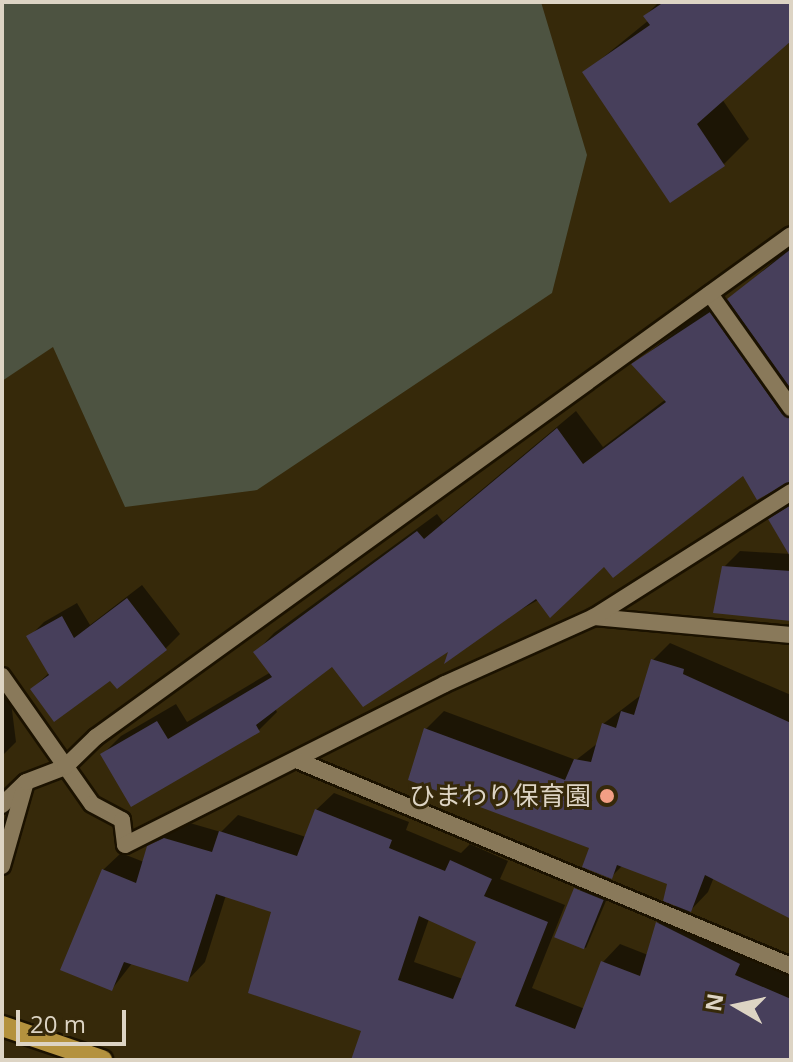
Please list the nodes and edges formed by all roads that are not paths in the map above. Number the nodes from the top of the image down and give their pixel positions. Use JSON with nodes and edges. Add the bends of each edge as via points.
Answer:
{"nodes":[{"id":1,"x":791,"y":235,"type":"edge"},
{"id":2,"x":710,"y":294,"type":"junction"},
{"id":3,"x":791,"y":408,"type":"edge"},
{"id":4,"x":791,"y":492,"type":"edge"},
{"id":5,"x":594,"y":617,"type":"junction"},
{"id":6,"x":791,"y":635,"type":"edge"},
{"id":7,"x":2,"y":676,"type":"edge"},
{"id":8,"x":299,"y":761,"type":"junction"},
{"id":9,"x":65,"y":767,"type":"junction"},
{"id":10,"x":26,"y":782,"type":"junction"},
{"id":11,"x":2,"y":805,"type":"edge"},
{"id":12,"x":2,"y":866,"type":"edge"},
{"id":13,"x":791,"y":966,"type":"edge"},
{"id":14,"x":2,"y":1026,"type":"edge"},
{"id":15,"x":102,"y":1060,"type":"edge"}],
"edges":[{"from":1,"to":2,"type":"street"},
{"from":2,"to":3,"type":"street"},
{"from":2,"to":9,"type":"street","via":[[96,737]]},
{"from":4,"to":5,"type":"street"},
{"from":5,"to":6,"type":"street"},
{"from":5,"to":8,"type":"street","via":[[445,684]]},
{"from":7,"to":9,"type":"street"},
{"from":8,"to":9,"type":"street","via":[[125,845],[122,820],[92,804]]},
{"from":8,"to":13,"type":"street"},
{"from":9,"to":10,"type":"street"},
{"from":10,"to":11,"type":"street"},
{"from":10,"to":12,"type":"street"},
{"from":14,"to":15,"type":"main road"}]}
